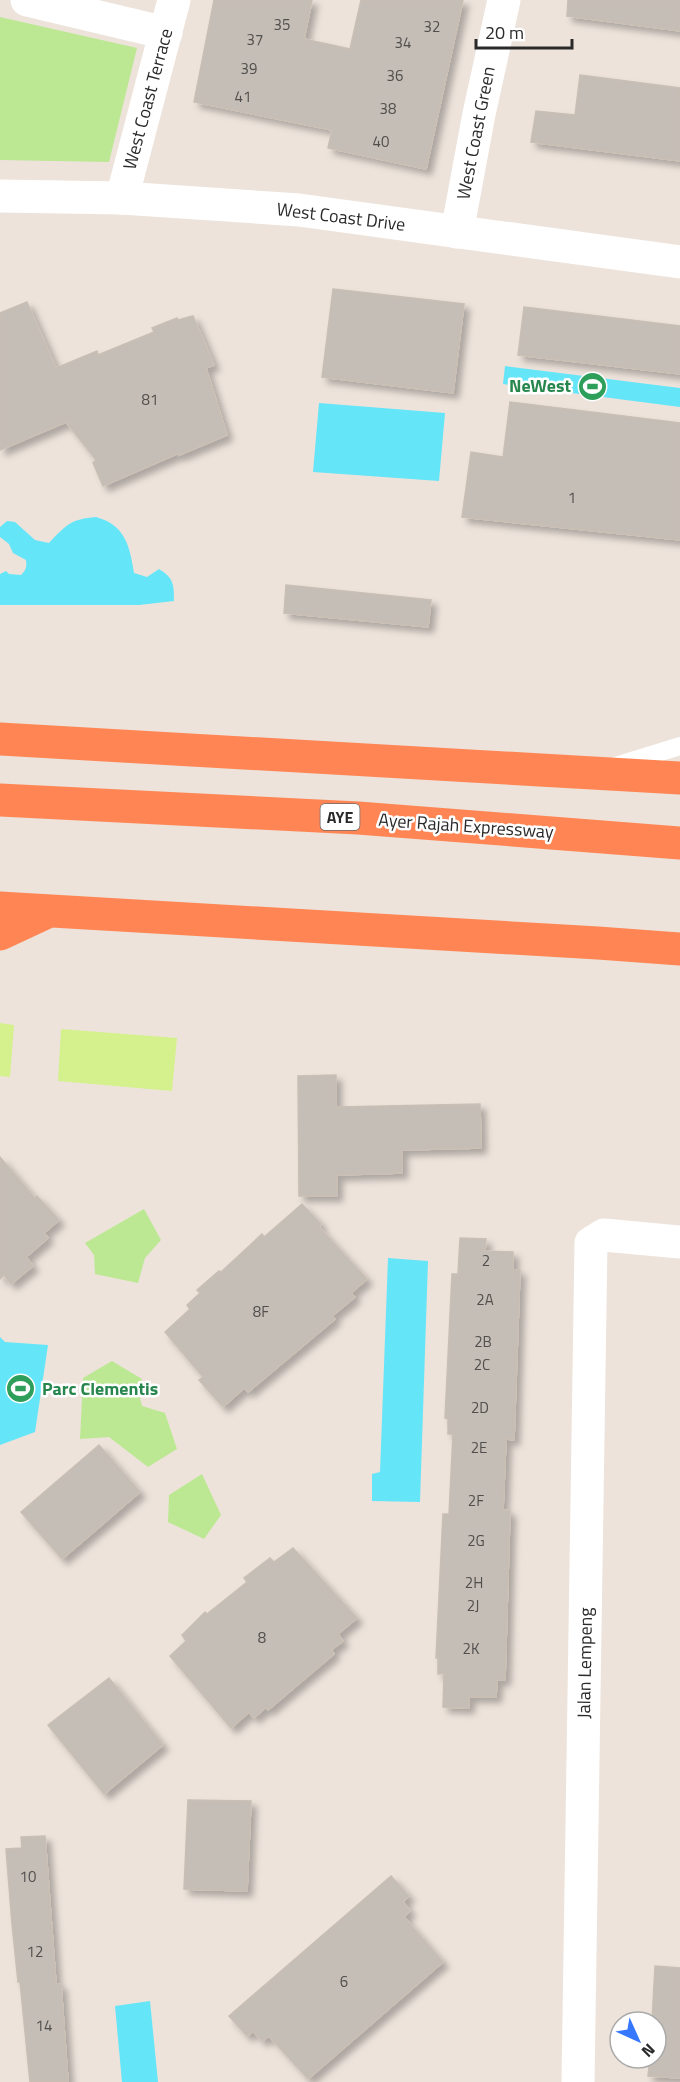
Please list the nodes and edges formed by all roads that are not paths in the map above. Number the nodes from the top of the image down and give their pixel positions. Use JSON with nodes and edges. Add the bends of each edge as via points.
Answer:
{"nodes":[{"id":1,"x":27,"y":0,"type":"edge"},
{"id":2,"x":174,"y":0,"type":"edge"},
{"id":3,"x":504,"y":0,"type":"edge"},
{"id":4,"x":166,"y":33,"type":"junction"},
{"id":5,"x":0,"y":196,"type":"edge"},
{"id":6,"x":122,"y":198,"type":"junction"},
{"id":7,"x":457,"y":232,"type":"junction"},
{"id":8,"x":680,"y":262,"type":"edge"},
{"id":9,"x":0,"y":739,"type":"edge"},
{"id":10,"x":680,"y":746,"type":"edge"},
{"id":11,"x":599,"y":772,"type":"junction"},
{"id":12,"x":680,"y":778,"type":"edge"},
{"id":13,"x":0,"y":800,"type":"edge"},
{"id":14,"x":680,"y":843,"type":"edge"},
{"id":15,"x":0,"y":908,"type":"edge"},
{"id":16,"x":49,"y":911,"type":"junction"},
{"id":17,"x":0,"y":934,"type":"edge"},
{"id":18,"x":680,"y":949,"type":"edge"},
{"id":19,"x":680,"y":1242,"type":"edge"},
{"id":20,"x":578,"y":2082,"type":"edge"}],
"edges":[{"from":1,"to":4,"type":"street"},
{"from":2,"to":4,"type":"street","name":"West Coast Terrace"},
{"from":3,"to":7,"type":"street","name":"West Coast Green"},
{"from":4,"to":6,"type":"street","name":"West Coast Terrace"},
{"from":5,"to":6,"type":"street","name":"West Coast Drive"},
{"from":6,"to":7,"type":"street","name":"West Coast Drive","via":[[299,210]]},
{"from":7,"to":8,"type":"street","name":"West Coast Drive"},
{"from":9,"to":11,"type":"highway"},
{"from":10,"to":11,"type":"lane"},
{"from":11,"to":12,"type":"highway"},
{"from":13,"to":14,"type":"highway","name":"Ayer Rajah Expressway","number":"AYE","via":[[358,818]]},
{"from":15,"to":16,"type":"highway"},
{"from":16,"to":17,"type":"highway"},
{"from":16,"to":18,"type":"highway"},
{"from":19,"to":20,"type":"street","name":"Jalan Lempeng","via":[[604,1235],[591,1243]]}]}
